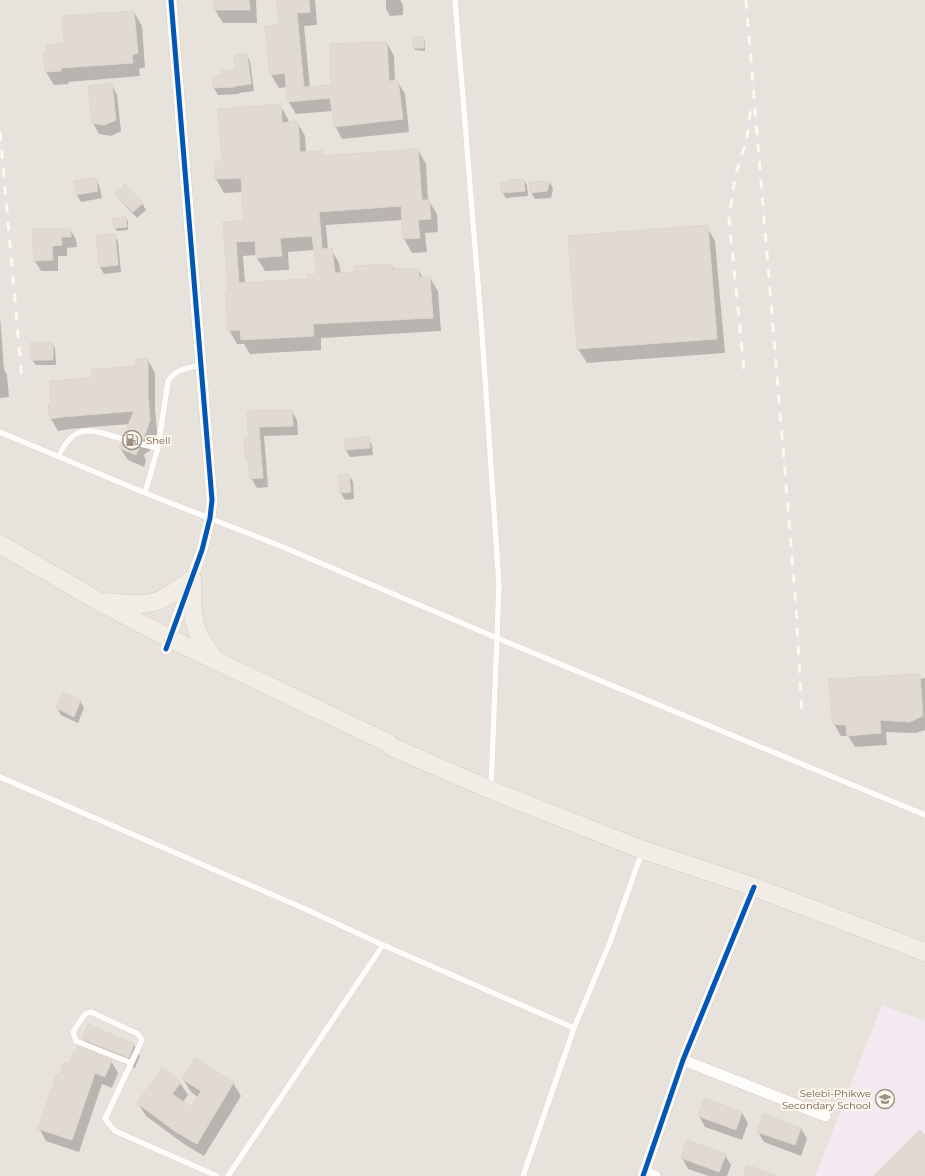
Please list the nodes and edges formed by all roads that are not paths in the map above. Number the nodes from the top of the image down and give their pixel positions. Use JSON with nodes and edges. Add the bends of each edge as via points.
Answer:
{"nodes":[{"id":1,"x":171,"y":0,"type":"edge"},
{"id":2,"x":455,"y":0,"type":"edge"},
{"id":3,"x":201,"y":365,"type":"junction"},
{"id":4,"x":0,"y":432,"type":"edge"},
{"id":5,"x":123,"y":439,"type":"dead end"},
{"id":6,"x":141,"y":444,"type":"dead end"},
{"id":7,"x":158,"y":448,"type":"junction"},
{"id":8,"x":58,"y":457,"type":"junction"},
{"id":9,"x":145,"y":493,"type":"junction"},
{"id":10,"x":210,"y":518,"type":"junction"},
{"id":11,"x":0,"y":544,"type":"edge"},
{"id":12,"x":0,"y":555,"type":"edge"},
{"id":13,"x":192,"y":579,"type":"junction"},
{"id":14,"x":98,"y":601,"type":"junction"},
{"id":15,"x":497,"y":638,"type":"junction"},
{"id":16,"x":169,"y":644,"type":"junction"},
{"id":17,"x":215,"y":661,"type":"junction"},
{"id":18,"x":392,"y":747,"type":"junction"},
{"id":19,"x":0,"y":777,"type":"edge"},
{"id":20,"x":491,"y":790,"type":"junction"},
{"id":21,"x":925,"y":815,"type":"edge"},
{"id":22,"x":643,"y":850,"type":"junction"},
{"id":23,"x":754,"y":887,"type":"junction"},
{"id":24,"x":383,"y":945,"type":"junction"},
{"id":25,"x":925,"y":952,"type":"edge"},
{"id":26,"x":574,"y":1028,"type":"junction"},
{"id":27,"x":682,"y":1060,"type":"junction"},
{"id":28,"x":131,"y":1063,"type":"junction"},
{"id":29,"x":825,"y":1116,"type":"dead end"},
{"id":30,"x":643,"y":1174,"type":"edge"},
{"id":31,"x":217,"y":1176,"type":"edge"},
{"id":32,"x":228,"y":1176,"type":"edge"},
{"id":33,"x":523,"y":1176,"type":"edge"},
{"id":34,"x":655,"y":1176,"type":"edge"}],
"edges":[{"from":1,"to":3,"type":"street"},
{"from":2,"to":15,"type":"lane","via":[[499,585]]},
{"from":3,"to":7,"type":"lane","via":[[179,370],[168,381]]},
{"from":3,"to":10,"type":"street","via":[[212,500]]},
{"from":4,"to":8,"type":"lane"},
{"from":5,"to":8,"type":"lane","via":[[82,431],[64,444]]},
{"from":6,"to":7,"type":"lane"},
{"from":7,"to":9,"type":"lane"},
{"from":8,"to":9,"type":"lane"},
{"from":9,"to":10,"type":"lane"},
{"from":10,"to":13,"type":"street"},
{"from":10,"to":15,"type":"lane"},
{"from":11,"to":14,"type":"main road"},
{"from":12,"to":16,"type":"main road","via":[[84,605]]},
{"from":13,"to":14,"type":"main road","via":[[166,598],[153,603],[138,605]]},
{"from":13,"to":16,"type":"street"},
{"from":13,"to":17,"type":"main road","via":[[195,625],[199,637]]},
{"from":14,"to":16,"type":"main road"},
{"from":15,"to":20,"type":"lane"},
{"from":15,"to":21,"type":"lane"},
{"from":16,"to":17,"type":"main road"},
{"from":16,"to":18,"type":"main road","via":[[296,712],[353,735]]},
{"from":17,"to":18,"type":"main road"},
{"from":18,"to":20,"type":"main road"},
{"from":19,"to":24,"type":"lane"},
{"from":20,"to":22,"type":"main road"},
{"from":22,"to":23,"type":"main road"},
{"from":22,"to":26,"type":"lane","via":[[610,942]]},
{"from":23,"to":25,"type":"main road"},
{"from":23,"to":27,"type":"street"},
{"from":24,"to":26,"type":"lane"},
{"from":24,"to":32,"type":"lane"},
{"from":26,"to":33,"type":"lane"},
{"from":27,"to":29,"type":"street"},
{"from":27,"to":30,"type":"street"},
{"from":28,"to":28,"type":"lane","via":[[142,1040],[138,1034],[91,1012],[85,1014],[73,1032],[76,1041]]},
{"from":28,"to":31,"type":"lane","via":[[105,1119],[115,1131]]},
{"from":30,"to":34,"type":"street"}]}
